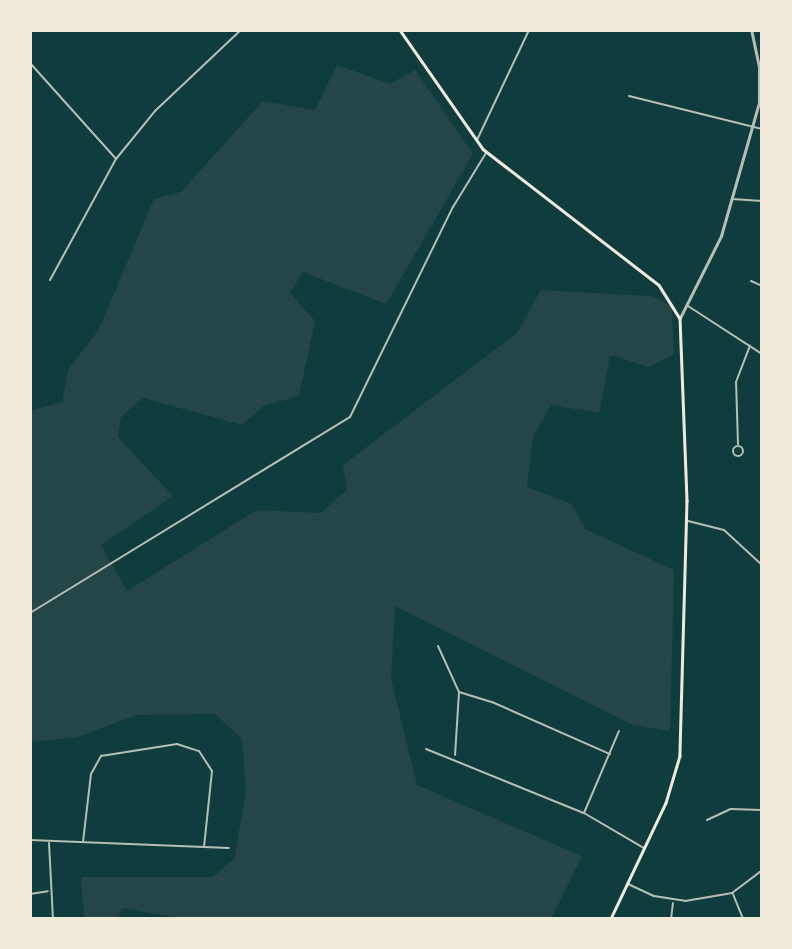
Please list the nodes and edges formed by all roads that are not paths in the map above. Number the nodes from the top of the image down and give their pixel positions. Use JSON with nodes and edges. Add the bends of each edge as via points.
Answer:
{"nodes":[{"id":1,"x":242,"y":30,"type":"edge"},
{"id":2,"x":400,"y":30,"type":"edge"},
{"id":3,"x":529,"y":30,"type":"edge"},
{"id":4,"x":751,"y":30,"type":"edge"},
{"id":5,"x":30,"y":63,"type":"edge"},
{"id":6,"x":629,"y":96,"type":"dead end"},
{"id":7,"x":753,"y":128,"type":"junction"},
{"id":8,"x":762,"y":129,"type":"edge"},
{"id":9,"x":477,"y":141,"type":"junction"},
{"id":10,"x":486,"y":152,"type":"junction"},
{"id":11,"x":116,"y":159,"type":"junction"},
{"id":12,"x":732,"y":198,"type":"junction"},
{"id":13,"x":762,"y":201,"type":"edge"},
{"id":14,"x":50,"y":281,"type":"dead end"},
{"id":15,"x":751,"y":281,"type":"dead end"},
{"id":16,"x":762,"y":286,"type":"edge"},
{"id":17,"x":688,"y":306,"type":"junction"},
{"id":18,"x":680,"y":318,"type":"junction"},
{"id":19,"x":750,"y":346,"type":"junction"},
{"id":20,"x":762,"y":354,"type":"edge"},
{"id":21,"x":738,"y":444,"type":"dead end"},
{"id":22,"x":687,"y":521,"type":"junction"},
{"id":23,"x":762,"y":565,"type":"edge"},
{"id":24,"x":30,"y":613,"type":"edge"},
{"id":25,"x":438,"y":646,"type":"dead end"},
{"id":26,"x":459,"y":692,"type":"junction"},
{"id":27,"x":619,"y":730,"type":"dead end"},
{"id":28,"x":426,"y":749,"type":"dead end"},
{"id":29,"x":610,"y":754,"type":"junction"},
{"id":30,"x":455,"y":757,"type":"junction"},
{"id":31,"x":762,"y":810,"type":"edge"},
{"id":32,"x":584,"y":813,"type":"junction"},
{"id":33,"x":707,"y":820,"type":"dead end"},
{"id":34,"x":30,"y":840,"type":"edge"},
{"id":35,"x":49,"y":841,"type":"junction"},
{"id":36,"x":83,"y":842,"type":"junction"},
{"id":37,"x":204,"y":847,"type":"junction"},
{"id":38,"x":229,"y":848,"type":"dead end"},
{"id":39,"x":644,"y":848,"type":"junction"},
{"id":40,"x":762,"y":870,"type":"edge"},
{"id":41,"x":627,"y":883,"type":"junction"},
{"id":42,"x":50,"y":891,"type":"junction"},
{"id":43,"x":732,"y":892,"type":"junction"},
{"id":44,"x":30,"y":894,"type":"edge"},
{"id":45,"x":673,"y":902,"type":"junction"},
{"id":46,"x":53,"y":919,"type":"edge"},
{"id":47,"x":611,"y":919,"type":"edge"},
{"id":48,"x":671,"y":919,"type":"edge"},
{"id":49,"x":743,"y":919,"type":"edge"}],
"edges":[{"from":1,"to":11,"type":"street","via":[[155,111]]},
{"from":2,"to":9,"type":"main road"},
{"from":3,"to":9,"type":"street"},
{"from":4,"to":7,"type":"street","via":[[761,86]]},
{"from":5,"to":11,"type":"street"},
{"from":6,"to":7,"type":"street"},
{"from":7,"to":8,"type":"street"},
{"from":7,"to":12,"type":"street"},
{"from":9,"to":10,"type":"main road"},
{"from":10,"to":18,"type":"main road","via":[[659,285]]},
{"from":10,"to":24,"type":"street","via":[[453,207],[350,417]]},
{"from":11,"to":14,"type":"street"},
{"from":12,"to":13,"type":"street"},
{"from":12,"to":17,"type":"street","via":[[721,236]]},
{"from":15,"to":16,"type":"street"},
{"from":17,"to":18,"type":"street"},
{"from":17,"to":19,"type":"street"},
{"from":18,"to":22,"type":"main road"},
{"from":19,"to":20,"type":"street"},
{"from":19,"to":21,"type":"street","via":[[736,382]]},
{"from":22,"to":23,"type":"street","via":[[720,527]]},
{"from":22,"to":39,"type":"main road","via":[[680,757],[671,793]]},
{"from":25,"to":26,"type":"street"},
{"from":26,"to":29,"type":"street"},
{"from":26,"to":30,"type":"street"},
{"from":27,"to":29,"type":"street"},
{"from":28,"to":30,"type":"street"},
{"from":29,"to":32,"type":"street"},
{"from":30,"to":32,"type":"street"},
{"from":31,"to":33,"type":"street","via":[[738,808]]},
{"from":32,"to":39,"type":"street"},
{"from":34,"to":35,"type":"street"},
{"from":35,"to":36,"type":"street"},
{"from":35,"to":42,"type":"street"},
{"from":36,"to":37,"type":"street"},
{"from":36,"to":37,"type":"street","via":[[91,775],[101,756],[177,744],[204,755],[212,771]]},
{"from":37,"to":38,"type":"street"},
{"from":39,"to":41,"type":"main road"},
{"from":40,"to":43,"type":"street"},
{"from":41,"to":45,"type":"street"},
{"from":41,"to":47,"type":"main road"},
{"from":42,"to":44,"type":"street"},
{"from":42,"to":46,"type":"street"},
{"from":43,"to":45,"type":"street"},
{"from":43,"to":49,"type":"street"},
{"from":45,"to":48,"type":"street"}]}
